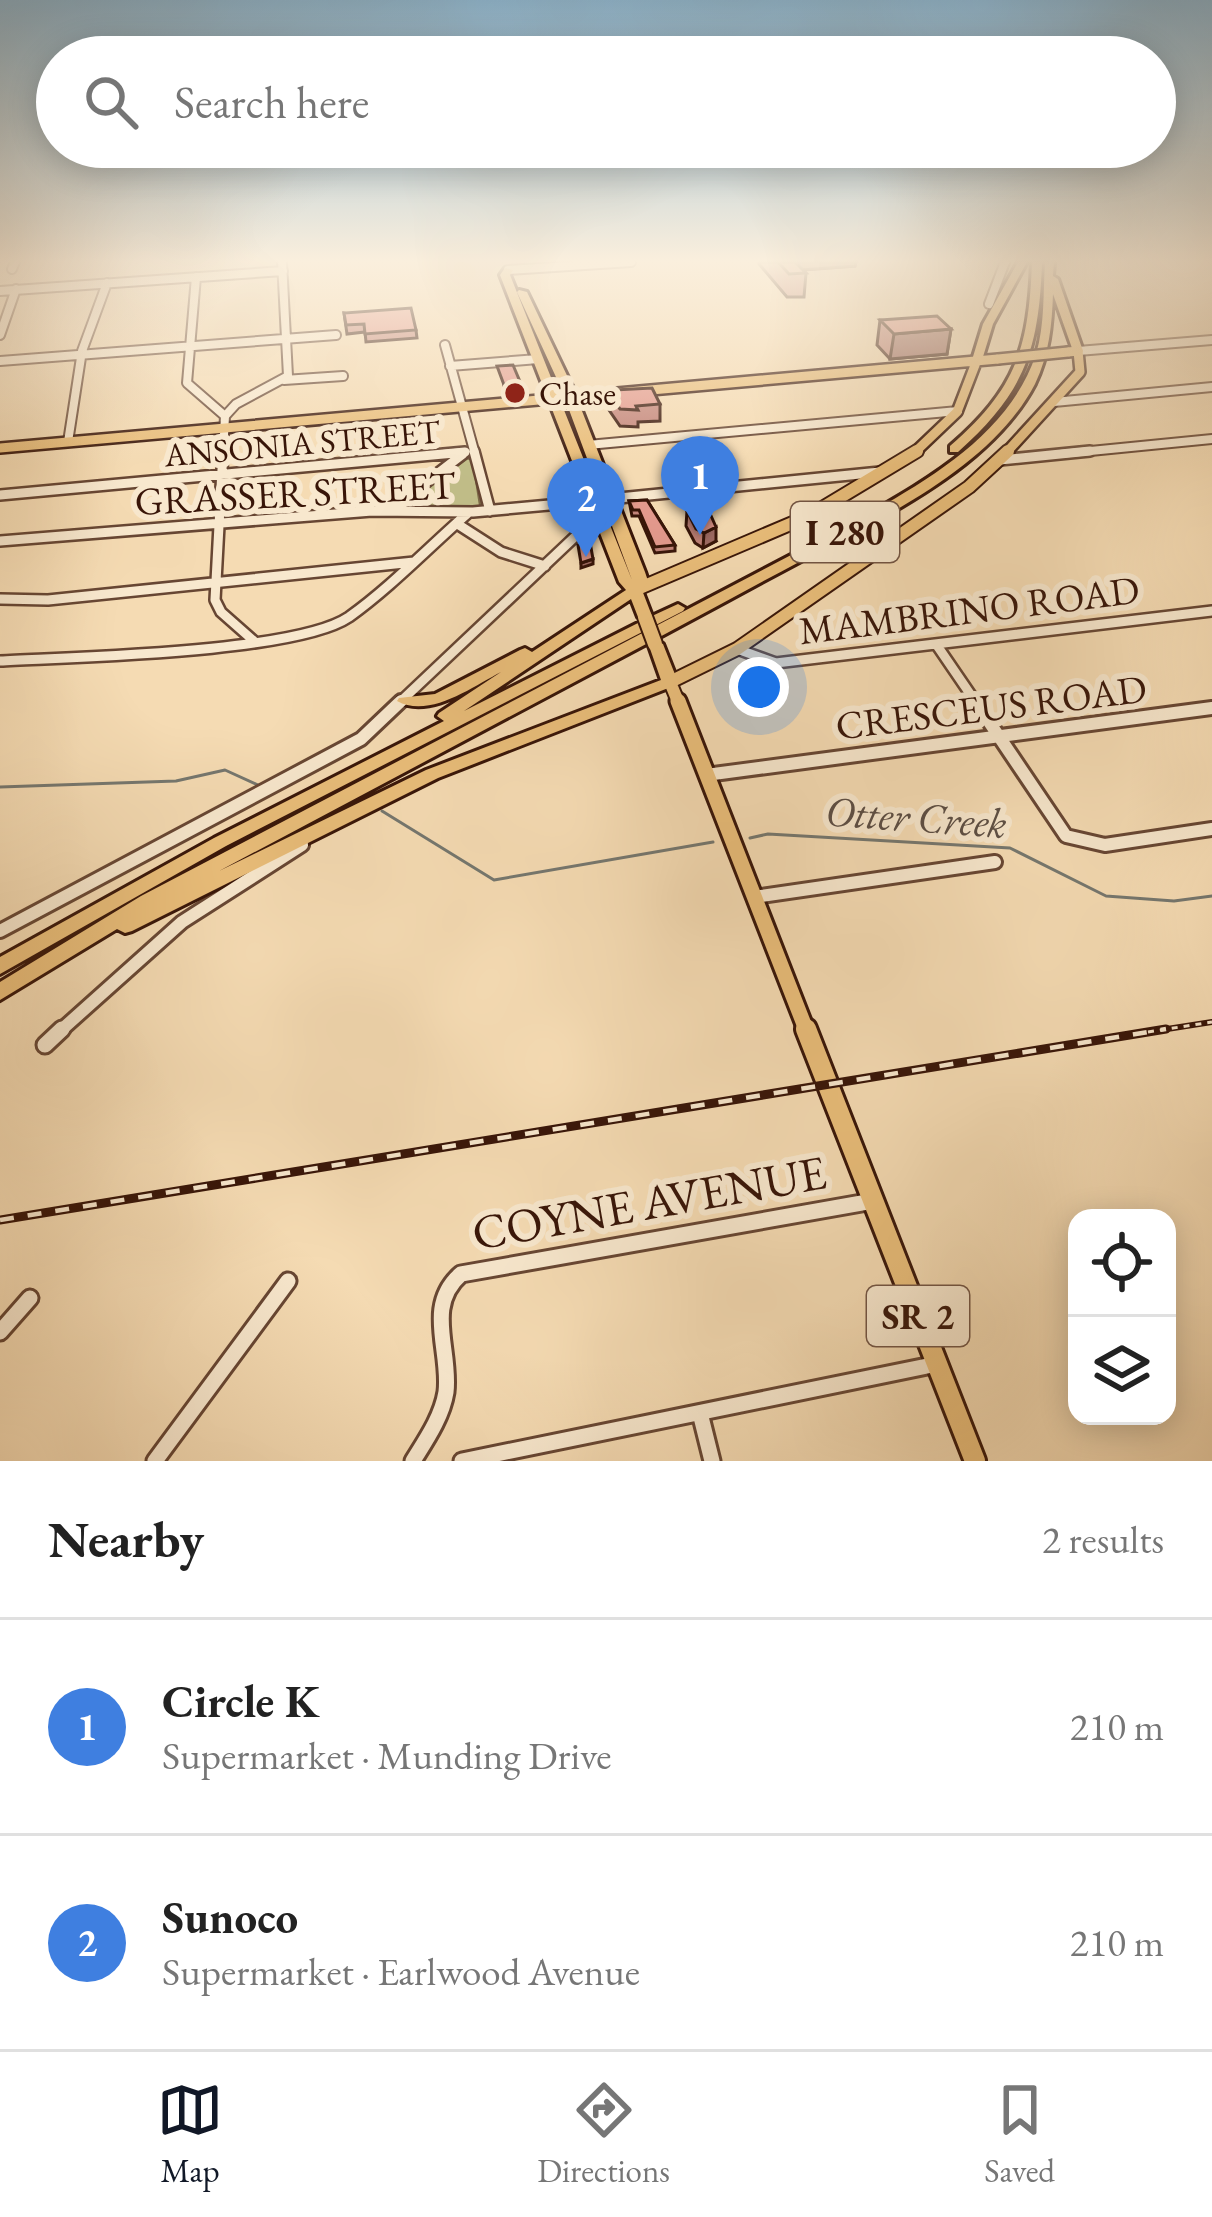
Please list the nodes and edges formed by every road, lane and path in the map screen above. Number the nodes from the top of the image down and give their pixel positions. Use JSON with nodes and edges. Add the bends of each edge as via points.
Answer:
{"nodes":[{"id":1,"x":90,"y":330,"type":"edge"},
{"id":2,"x":191,"y":330,"type":"edge"},
{"id":3,"x":286,"y":330,"type":"edge"},
{"id":4,"x":524,"y":330,"type":"edge"},
{"id":5,"x":534,"y":330,"type":"edge"},
{"id":6,"x":540,"y":330,"type":"edge"},
{"id":7,"x":985,"y":330,"type":"edge"},
{"id":8,"x":1033,"y":330,"type":"edge"},
{"id":9,"x":1045,"y":330,"type":"edge"},
{"id":10,"x":1066,"y":330,"type":"edge"},
{"id":11,"x":336,"y":335,"type":"dead end"},
{"id":12,"x":287,"y":338,"type":"junction"},
{"id":13,"x":1212,"y":340,"type":"edge"},
{"id":14,"x":445,"y":345,"type":"dead end"},
{"id":15,"x":190,"y":346,"type":"junction"},
{"id":16,"x":1073,"y":352,"type":"junction"},
{"id":17,"x":81,"y":354,"type":"junction"},
{"id":18,"x":553,"y":356,"type":"junction"},
{"id":19,"x":538,"y":359,"type":"junction"},
{"id":20,"x":977,"y":360,"type":"junction"},
{"id":21,"x":0,"y":361,"type":"edge"},
{"id":22,"x":450,"y":366,"type":"junction"},
{"id":23,"x":343,"y":376,"type":"dead end"},
{"id":24,"x":284,"y":380,"type":"junction"},
{"id":25,"x":1212,"y":387,"type":"edge"},
{"id":26,"x":570,"y":398,"type":"junction"},
{"id":27,"x":552,"y":399,"type":"junction"},
{"id":28,"x":1054,"y":402,"type":"junction"},
{"id":29,"x":464,"y":407,"type":"junction"},
{"id":30,"x":958,"y":411,"type":"junction"},
{"id":31,"x":224,"y":422,"type":"junction"},
{"id":32,"x":1212,"y":439,"type":"edge"},
{"id":33,"x":68,"y":442,"type":"junction"},
{"id":34,"x":588,"y":446,"type":"junction"},
{"id":35,"x":0,"y":448,"type":"edge"},
{"id":36,"x":469,"y":449,"type":"junction"},
{"id":37,"x":1000,"y":460,"type":"junction"},
{"id":38,"x":886,"y":472,"type":"junction"},
{"id":39,"x":222,"y":475,"type":"junction"},
{"id":40,"x":0,"y":495,"type":"edge"},
{"id":41,"x":390,"y":510,"type":"junction"},
{"id":42,"x":490,"y":511,"type":"junction"},
{"id":43,"x":603,"y":511,"type":"junction"},
{"id":44,"x":468,"y":512,"type":"junction"},
{"id":45,"x":459,"y":524,"type":"junction"},
{"id":46,"x":219,"y":526,"type":"junction"},
{"id":47,"x":0,"y":541,"type":"edge"},
{"id":48,"x":633,"y":559,"type":"junction"},
{"id":49,"x":414,"y":562,"type":"junction"},
{"id":50,"x":545,"y":566,"type":"junction"},
{"id":51,"x":215,"y":583,"type":"junction"},
{"id":52,"x":635,"y":590,"type":"junction"},
{"id":53,"x":0,"y":599,"type":"edge"},
{"id":54,"x":1212,"y":611,"type":"edge"},
{"id":55,"x":255,"y":642,"type":"junction"},
{"id":56,"x":554,"y":643,"type":"junction"},
{"id":57,"x":936,"y":644,"type":"junction"},
{"id":58,"x":737,"y":649,"type":"junction"},
{"id":59,"x":0,"y":661,"type":"edge"},
{"id":60,"x":670,"y":682,"type":"junction"},
{"id":61,"x":405,"y":701,"type":"junction"},
{"id":62,"x":1212,"y":708,"type":"edge"},
{"id":63,"x":999,"y":736,"type":"junction"},
{"id":64,"x":706,"y":775,"type":"junction"},
{"id":65,"x":300,"y":802,"type":"junction"},
{"id":66,"x":375,"y":802,"type":"junction"},
{"id":67,"x":1212,"y":829,"type":"edge"},
{"id":68,"x":995,"y":862,"type":"dead end"},
{"id":69,"x":754,"y":897,"type":"junction"},
{"id":70,"x":0,"y":931,"type":"edge"},
{"id":71,"x":0,"y":966,"type":"edge"},
{"id":72,"x":0,"y":996,"type":"edge"},
{"id":73,"x":45,"y":1045,"type":"dead end"},
{"id":74,"x":873,"y":1201,"type":"junction"},
{"id":75,"x":288,"y":1282,"type":"dead end"},
{"id":76,"x":30,"y":1298,"type":"dead end"},
{"id":77,"x":0,"y":1332,"type":"edge"},
{"id":78,"x":937,"y":1364,"type":"junction"},
{"id":79,"x":700,"y":1413,"type":"junction"},
{"id":80,"x":155,"y":1461,"type":"edge"},
{"id":81,"x":412,"y":1461,"type":"edge"},
{"id":82,"x":462,"y":1461,"type":"edge"},
{"id":83,"x":712,"y":1461,"type":"edge"},
{"id":84,"x":975,"y":1461,"type":"edge"}],
"edges":[{"from":1,"to":17,"type":"street"},
{"from":2,"to":15,"type":"street"},
{"from":3,"to":12,"type":"street"},
{"from":4,"to":19,"type":"highway","number":"SR 2"},
{"from":5,"to":18,"type":"highway"},
{"from":6,"to":18,"type":"highway","number":"SR 2"},
{"from":7,"to":20,"type":"highway"},
{"from":8,"to":65,"type":"highway","number":"I 280","via":[[1024,367],[969,437],[924,473]]},
{"from":9,"to":72,"type":"highway","number":"I 280","via":[[1026,387],[978,444],[925,486],[148,901]]},
{"from":10,"to":16,"type":"highway"},
{"from":11,"to":12,"type":"street"},
{"from":12,"to":15,"type":"street"},
{"from":12,"to":24,"type":"street"},
{"from":13,"to":16,"type":"street"},
{"from":14,"to":22,"type":"street"},
{"from":15,"to":17,"type":"street"},
{"from":15,"to":31,"type":"street","via":[[188,386]]},
{"from":16,"to":20,"type":"main road","bridge":true},
{"from":16,"to":28,"type":"main road","via":[[1079,372]]},
{"from":17,"to":21,"type":"street"},
{"from":17,"to":33,"type":"street"},
{"from":18,"to":26,"type":"highway","number":"SR 2"},
{"from":19,"to":22,"type":"street"},
{"from":19,"to":27,"type":"highway","number":"SR 2"},
{"from":20,"to":26,"type":"main road"},
{"from":20,"to":30,"type":"main road"},
{"from":22,"to":29,"type":"street"},
{"from":23,"to":24,"type":"street"},
{"from":24,"to":31,"type":"street","via":[[236,404]]},
{"from":25,"to":28,"type":"street"},
{"from":26,"to":27,"type":"main road"},
{"from":26,"to":34,"type":"highway","number":"SR 2"},
{"from":27,"to":29,"type":"main road"},
{"from":27,"to":43,"type":"highway","number":"SR 2"},
{"from":28,"to":37,"type":"main road"},
{"from":29,"to":31,"type":"main road"},
{"from":29,"to":36,"type":"street"},
{"from":30,"to":34,"type":"street"},
{"from":30,"to":38,"type":"main road"},
{"from":31,"to":33,"type":"main road"},
{"from":31,"to":39,"type":"street"},
{"from":32,"to":37,"type":"street"},
{"from":33,"to":35,"type":"main road"},
{"from":34,"to":43,"type":"highway","number":"SR 2"},
{"from":36,"to":39,"type":"street","name":"ANSONIA STREET"},
{"from":36,"to":41,"type":"street"},
{"from":36,"to":42,"type":"street"},
{"from":37,"to":58,"type":"main road"},
{"from":38,"to":43,"type":"street","name":"GRASSER STREET"},
{"from":38,"to":52,"type":"main road","via":[[746,546]]},
{"from":39,"to":40,"type":"street","name":"ANSONIA STREET"},
{"from":39,"to":46,"type":"street"},
{"from":41,"to":44,"type":"street","name":"GRASSER STREET"},
{"from":41,"to":46,"type":"street","name":"GRASSER STREET"},
{"from":42,"to":43,"type":"street","name":"GRASSER STREET"},
{"from":42,"to":44,"type":"street","name":"GRASSER STREET"},
{"from":43,"to":48,"type":"highway","number":"SR 2"},
{"from":43,"to":48,"type":"highway","via":[[624,557]]},
{"from":43,"to":50,"type":"street"},
{"from":43,"to":52,"type":"highway","number":"SR 2"},
{"from":44,"to":45,"type":"street"},
{"from":45,"to":49,"type":"street"},
{"from":45,"to":50,"type":"street","via":[[504,554]]},
{"from":46,"to":47,"type":"street","name":"GRASSER STREET"},
{"from":46,"to":51,"type":"street"},
{"from":48,"to":52,"type":"highway","number":"SR 2","via":[[641,581]]},
{"from":49,"to":51,"type":"street"},
{"from":49,"to":55,"type":"street","via":[[340,622]]},
{"from":50,"to":61,"type":"street"},
{"from":51,"to":53,"type":"street"},
{"from":51,"to":55,"type":"street","via":[[219,610]]},
{"from":52,"to":56,"type":"highway"},
{"from":52,"to":60,"type":"highway","number":"SR 2","bridge":true},
{"from":54,"to":57,"type":"street","name":"MAMBRINO ROAD"},
{"from":55,"to":59,"type":"street"},
{"from":56,"to":61,"type":"highway","via":[[438,699]]},
{"from":56,"to":65,"type":"highway"},
{"from":57,"to":58,"type":"street","name":"MAMBRINO ROAD","via":[[776,663]]},
{"from":57,"to":63,"type":"street"},
{"from":58,"to":60,"type":"main road"},
{"from":60,"to":64,"type":"main road","number":"SR 2"},
{"from":60,"to":66,"type":"highway"},
{"from":61,"to":70,"type":"street","via":[[362,739]]},
{"from":62,"to":63,"type":"street","name":"CRESCEUS ROAD"},
{"from":63,"to":64,"type":"street","name":"CRESCEUS ROAD"},
{"from":63,"to":67,"type":"street","via":[[1056,826],[1081,842]]},
{"from":64,"to":69,"type":"main road","number":"SR 2"},
{"from":65,"to":71,"type":"highway","number":"I 280"},
{"from":66,"to":72,"type":"highway"},
{"from":66,"to":73,"type":"street","via":[[195,912]]},
{"from":68,"to":69,"type":"street"},
{"from":69,"to":74,"type":"main road","number":"SR 2"},
{"from":74,"to":78,"type":"main road","number":"SR 2"},
{"from":74,"to":81,"type":"street","name":"COYNE AVENUE","via":[[461,1274],[440,1305],[445,1400]]},
{"from":75,"to":80,"type":"street"},
{"from":76,"to":77,"type":"street"},
{"from":78,"to":79,"type":"street"},
{"from":78,"to":84,"type":"main road","number":"SR 2"},
{"from":79,"to":82,"type":"street"},
{"from":79,"to":83,"type":"street"}]}
